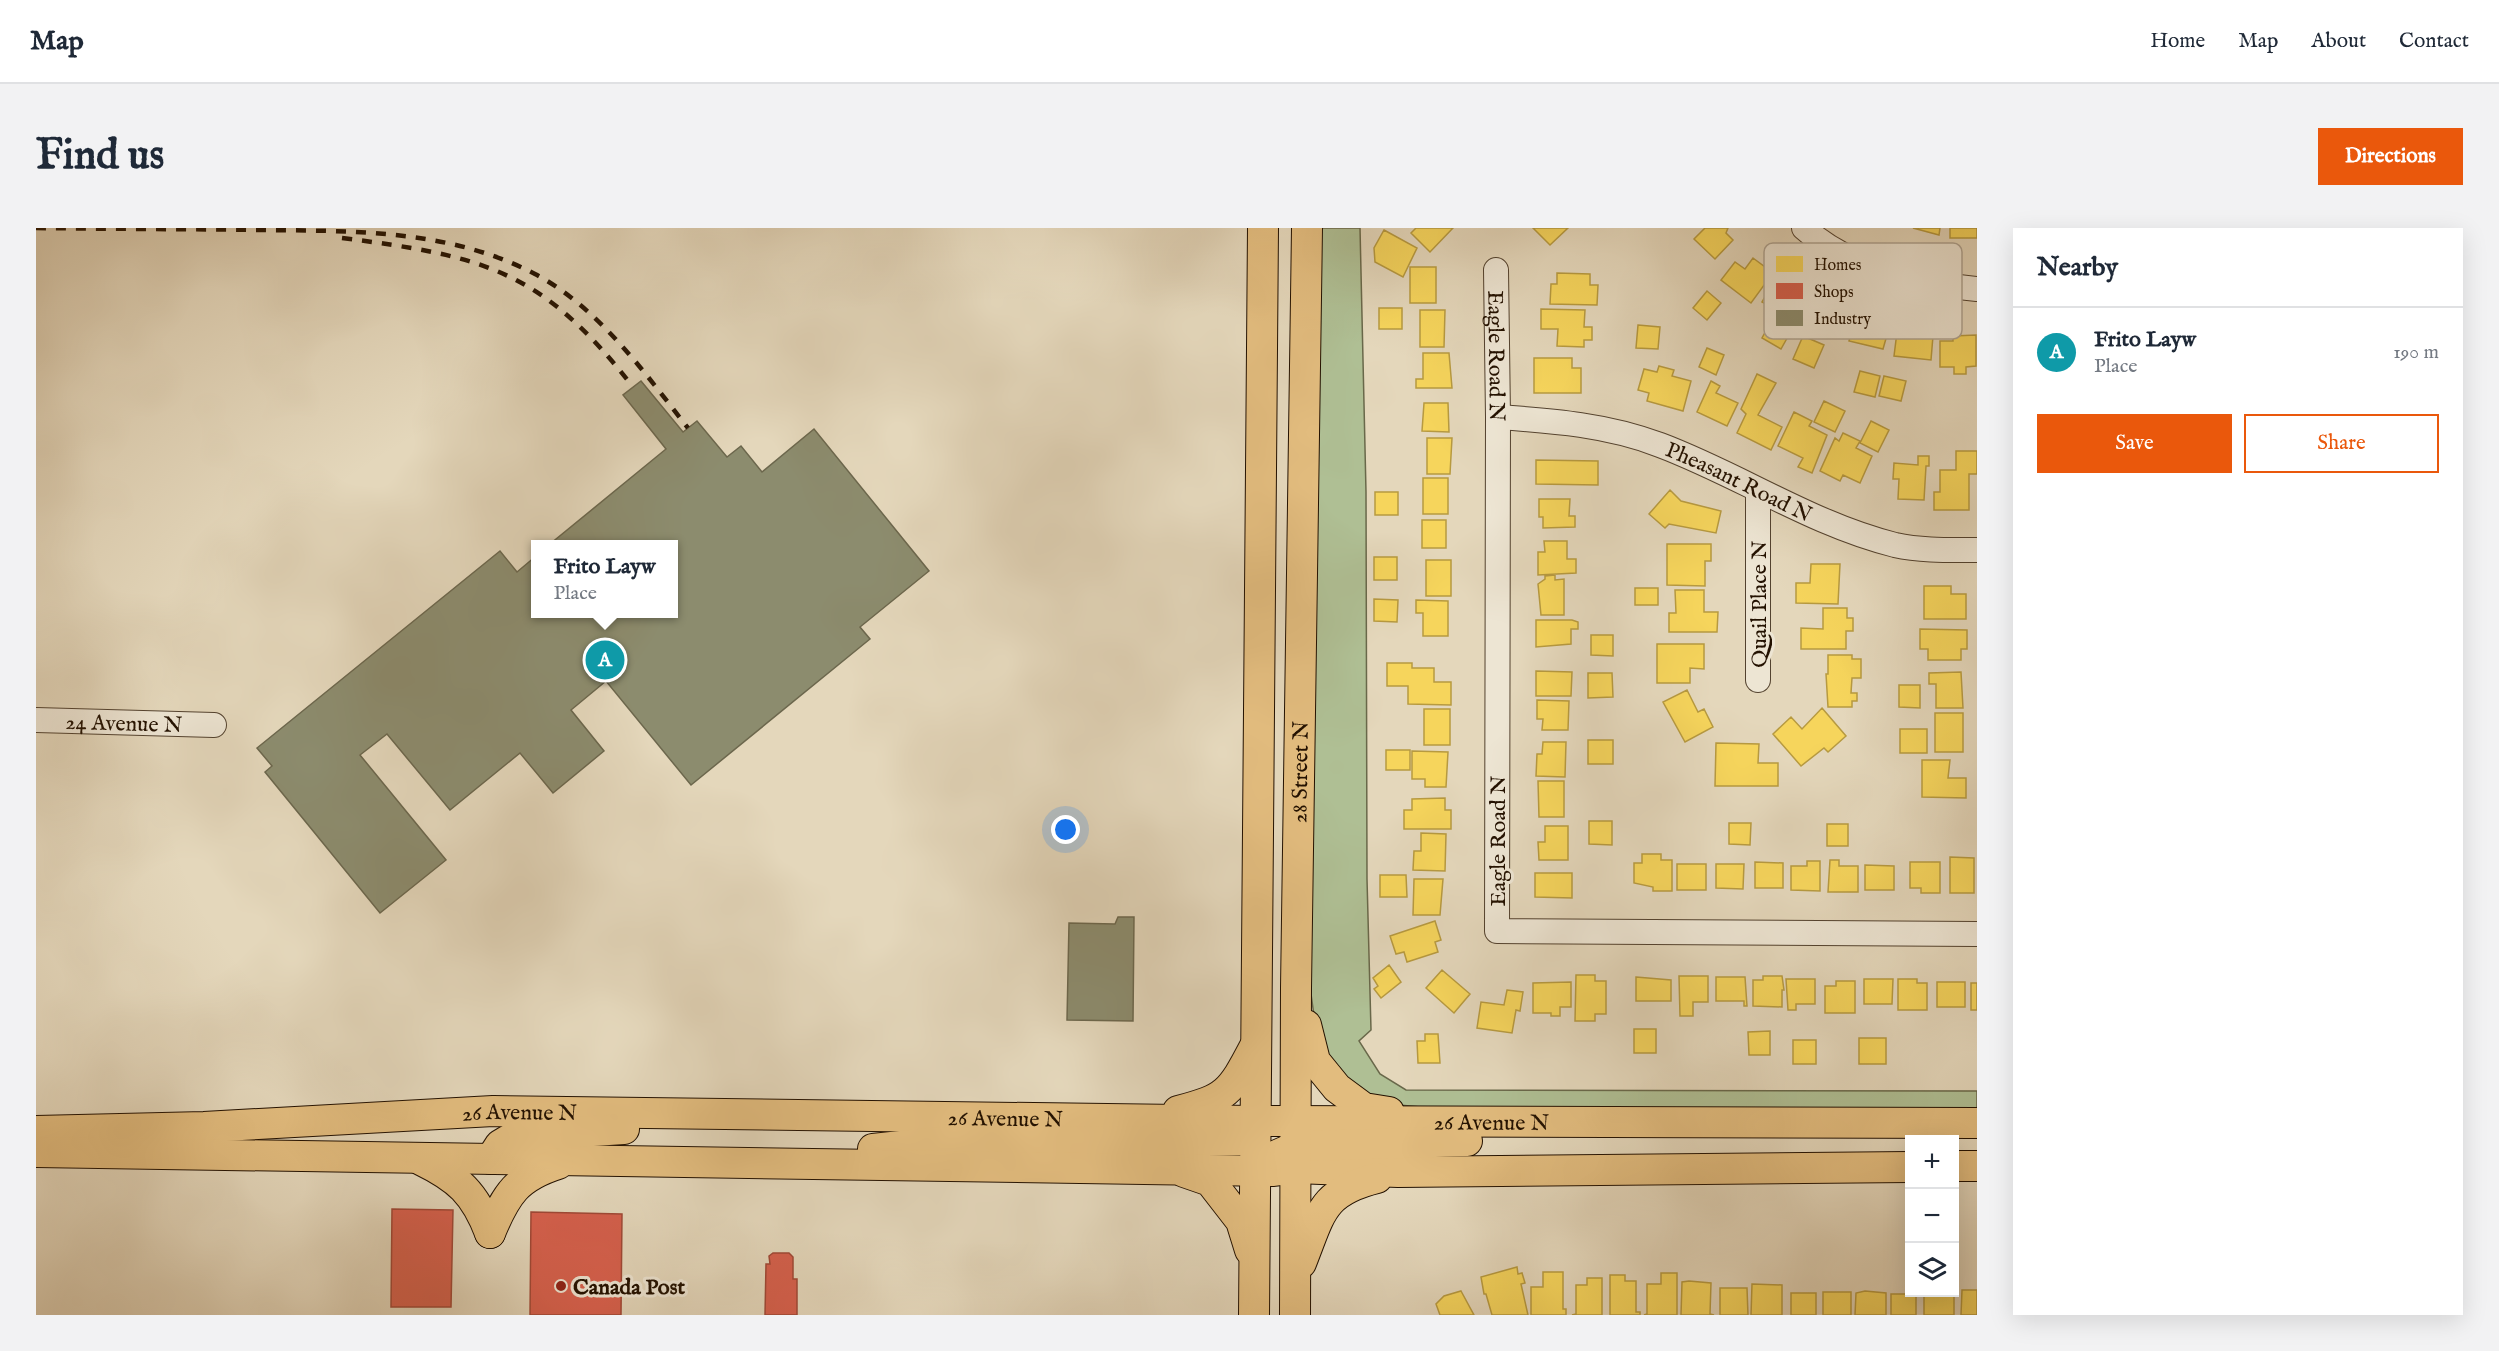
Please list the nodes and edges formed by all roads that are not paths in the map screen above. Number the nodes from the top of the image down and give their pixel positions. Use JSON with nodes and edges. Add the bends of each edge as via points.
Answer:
{"nodes":[{"id":1,"x":1263,"y":228,"type":"edge"},
{"id":2,"x":1307,"y":228,"type":"edge"},
{"id":3,"x":1803,"y":228,"type":"edge"},
{"id":4,"x":1826,"y":243,"type":"edge"},
{"id":5,"x":1496,"y":270,"type":"dead end"},
{"id":6,"x":1962,"y":287,"type":"edge"},
{"id":7,"x":1977,"y":289,"type":"edge"},
{"id":8,"x":1498,"y":417,"type":"junction"},
{"id":9,"x":1758,"y":491,"type":"junction"},
{"id":10,"x":1977,"y":550,"type":"edge"},
{"id":11,"x":1758,"y":680,"type":"dead end"},
{"id":12,"x":36,"y":720,"type":"edge"},
{"id":13,"x":214,"y":725,"type":"dead end"},
{"id":14,"x":1257,"y":846,"type":"junction"},
{"id":15,"x":1977,"y":934,"type":"edge"},
{"id":16,"x":1296,"y":988,"type":"junction"},
{"id":17,"x":1255,"y":1045,"type":"junction"},
{"id":18,"x":809,"y":1114,"type":"junction"},
{"id":19,"x":1142,"y":1119,"type":"junction"},
{"id":20,"x":1461,"y":1121,"type":"junction"},
{"id":21,"x":1709,"y":1122,"type":"junction"},
{"id":22,"x":1977,"y":1123,"type":"edge"},
{"id":23,"x":36,"y":1131,"type":"edge"},
{"id":24,"x":1275,"y":1145,"type":"junction"},
{"id":25,"x":36,"y":1152,"type":"edge"},
{"id":26,"x":418,"y":1158,"type":"junction"},
{"id":27,"x":490,"y":1159,"type":"junction"},
{"id":28,"x":567,"y":1161,"type":"junction"},
{"id":29,"x":747,"y":1163,"type":"junction"},
{"id":30,"x":1959,"y":1166,"type":"edge"},
{"id":31,"x":1977,"y":1166,"type":"edge"},
{"id":32,"x":1905,"y":1167,"type":"edge"},
{"id":33,"x":1179,"y":1170,"type":"junction"},
{"id":34,"x":1398,"y":1172,"type":"junction"},
{"id":35,"x":1255,"y":1264,"type":"junction"},
{"id":36,"x":1296,"y":1277,"type":"junction"},
{"id":37,"x":1254,"y":1315,"type":"edge"},
{"id":38,"x":1277,"y":1315,"type":"edge"},
{"id":39,"x":1295,"y":1315,"type":"edge"}],
"edges":[{"from":1,"to":14,"type":"main road","name":"28 Street N"},
{"from":2,"to":16,"type":"main road","name":"28 Street N"},
{"from":3,"to":4,"type":"street"},
{"from":5,"to":8,"type":"street","name":"Eagle Road N"},
{"from":6,"to":7,"type":"street"},
{"from":8,"to":9,"type":"street","name":"Pheasant Road N","via":[[1624,432],[1695,459]]},
{"from":8,"to":15,"type":"street","name":"Eagle Road N","via":[[1497,931]]},
{"from":9,"to":10,"type":"street","name":"Pheasant Road N","via":[[1824,521],[1891,544],[1927,550]]},
{"from":9,"to":11,"type":"street","name":"Quail Place N"},
{"from":12,"to":13,"type":"street","name":"24 Avenue N"},
{"from":14,"to":17,"type":"main road","name":"28 Street N"},
{"from":14,"to":24,"type":"main road","via":[[1271,980]]},
{"from":16,"to":20,"type":"main road","via":[[1315,1061],[1336,1089],[1364,1108]]},
{"from":16,"to":24,"type":"main road","name":"28 Street N"},
{"from":17,"to":19,"type":"main road","via":[[1237,1081],[1210,1103]]},
{"from":17,"to":24,"type":"main road","name":"28 Street N"},
{"from":18,"to":19,"type":"main road","name":"26 Avenue N"},
{"from":18,"to":23,"type":"main road","name":"26 Avenue N","via":[[454,1111],[204,1127]]},
{"from":18,"to":27,"type":"main road","via":[[515,1136],[500,1145]]},
{"from":19,"to":24,"type":"main road","name":"26 Avenue N"},
{"from":20,"to":21,"type":"main road","name":"26 Avenue N"},
{"from":20,"to":24,"type":"main road","name":"26 Avenue N"},
{"from":21,"to":22,"type":"main road","name":"26 Avenue N"},
{"from":21,"to":24,"type":"main road","via":[[1459,1142]]},
{"from":24,"to":29,"type":"main road","via":[[928,1143]]},
{"from":24,"to":33,"type":"main road","name":"26 Avenue N"},
{"from":24,"to":34,"type":"main road","name":"26 Avenue N"},
{"from":24,"to":35,"type":"main road","name":"28 Street N"},
{"from":24,"to":36,"type":"main road","name":"28 Street N"},
{"from":24,"to":38,"type":"main road"},
{"from":25,"to":26,"type":"main road","name":"26 Avenue N"},
{"from":26,"to":27,"type":"main road","name":"26 Avenue N"},
{"from":26,"to":28,"type":"main road","via":[[448,1173],[466,1189],[481,1208],[490,1233],[501,1205],[520,1181],[538,1170]]},
{"from":27,"to":28,"type":"main road","name":"26 Avenue N"},
{"from":28,"to":29,"type":"main road","name":"26 Avenue N"},
{"from":29,"to":33,"type":"main road","name":"26 Avenue N"},
{"from":30,"to":31,"type":"main road"},
{"from":32,"to":34,"type":"main road","name":"26 Avenue N"},
{"from":33,"to":35,"type":"main road","via":[[1210,1181],[1240,1221]]},
{"from":34,"to":36,"type":"main road","via":[[1335,1193],[1324,1209]]},
{"from":35,"to":37,"type":"main road","name":"28 Street N"},
{"from":36,"to":39,"type":"main road","name":"28 Street N"}]}
